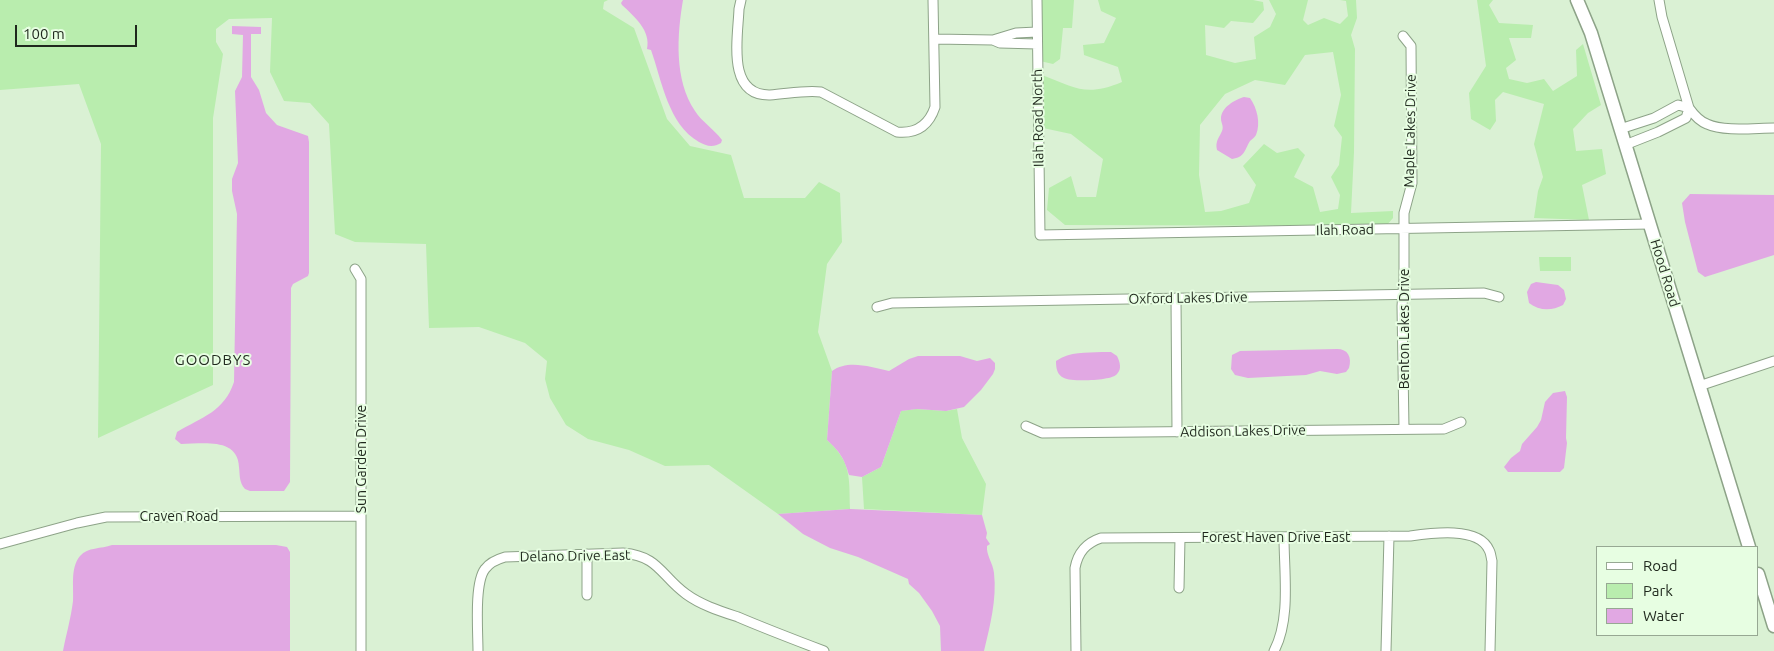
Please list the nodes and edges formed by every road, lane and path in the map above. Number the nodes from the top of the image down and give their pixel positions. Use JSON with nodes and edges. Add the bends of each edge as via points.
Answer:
{"nodes":[{"id":1,"x":741,"y":0,"type":"edge"},
{"id":2,"x":933,"y":0,"type":"edge"},
{"id":3,"x":1037,"y":0,"type":"edge"},
{"id":4,"x":1577,"y":0,"type":"edge"},
{"id":5,"x":1659,"y":0,"type":"edge"},
{"id":6,"x":1037,"y":32,"type":"junction"},
{"id":7,"x":1403,"y":36,"type":"dead end"},
{"id":8,"x":935,"y":39,"type":"junction"},
{"id":9,"x":993,"y":40,"type":"junction"},
{"id":10,"x":1038,"y":44,"type":"junction"},
{"id":11,"x":1689,"y":108,"type":"junction"},
{"id":12,"x":1654,"y":118,"type":"junction"},
{"id":13,"x":1774,"y":128,"type":"edge"},
{"id":14,"x":1620,"y":129,"type":"junction"},
{"id":15,"x":1658,"y":132,"type":"junction"},
{"id":16,"x":1625,"y":144,"type":"junction"},
{"id":17,"x":1650,"y":224,"type":"junction"},
{"id":18,"x":1404,"y":229,"type":"junction"},
{"id":19,"x":1040,"y":235,"type":"joint"},
{"id":20,"x":356,"y":269,"type":"dead end"},
{"id":21,"x":1403,"y":295,"type":"junction"},
{"id":22,"x":1499,"y":297,"type":"dead end"},
{"id":23,"x":1176,"y":298,"type":"junction"},
{"id":24,"x":877,"y":307,"type":"dead end"},
{"id":25,"x":1774,"y":361,"type":"edge"},
{"id":26,"x":1699,"y":386,"type":"junction"},
{"id":27,"x":1461,"y":422,"type":"dead end"},
{"id":28,"x":1026,"y":426,"type":"dead end"},
{"id":29,"x":1404,"y":429,"type":"junction"},
{"id":30,"x":1177,"y":432,"type":"junction"},
{"id":31,"x":362,"y":516,"type":"junction"},
{"id":32,"x":1389,"y":536,"type":"junction"},
{"id":33,"x":1284,"y":537,"type":"junction"},
{"id":34,"x":1180,"y":538,"type":"junction"},
{"id":35,"x":0,"y":544,"type":"edge"},
{"id":36,"x":1750,"y":546,"type":"edge"},
{"id":37,"x":586,"y":554,"type":"junction"},
{"id":38,"x":1759,"y":577,"type":"edge"},
{"id":39,"x":1179,"y":588,"type":"dead end"},
{"id":40,"x":587,"y":595,"type":"dead end"},
{"id":41,"x":1774,"y":626,"type":"edge"},
{"id":42,"x":361,"y":651,"type":"edge"},
{"id":43,"x":478,"y":651,"type":"edge"},
{"id":44,"x":824,"y":651,"type":"edge"},
{"id":45,"x":1076,"y":651,"type":"edge"},
{"id":46,"x":1274,"y":651,"type":"edge"},
{"id":47,"x":1386,"y":651,"type":"edge"},
{"id":48,"x":1490,"y":651,"type":"edge"}],
"edges":[{"from":1,"to":8,"type":"street","via":[[738,67],[740,78],[747,87],[768,95],[821,92],[897,132],[916,131],[932,117],[935,107]]},
{"from":2,"to":8,"type":"street"},
{"from":3,"to":6,"type":"street","name":"Ilah Road North"},
{"from":4,"to":14,"type":"street","name":"Hood Road","via":[[1591,33]]},
{"from":5,"to":11,"type":"street"},
{"from":6,"to":9,"type":"street","via":[[1016,33]]},
{"from":6,"to":10,"type":"street","name":"Ilah Road North"},
{"from":7,"to":18,"type":"street","name":"Maple Lakes Drive","via":[[1411,46],[1412,174]]},
{"from":8,"to":9,"type":"street"},
{"from":9,"to":10,"type":"street"},
{"from":10,"to":19,"type":"street","name":"Ilah Road North"},
{"from":11,"to":12,"type":"street","via":[[1678,106]]},
{"from":11,"to":13,"type":"street","via":[[1707,124]]},
{"from":11,"to":15,"type":"street","via":[[1686,118]]},
{"from":12,"to":14,"type":"street"},
{"from":12,"to":15,"type":"street"},
{"from":14,"to":16,"type":"street","name":"Hood Road"},
{"from":15,"to":16,"type":"street"},
{"from":16,"to":17,"type":"street","name":"Hood Road"},
{"from":17,"to":18,"type":"street","name":"Ilah Road"},
{"from":17,"to":26,"type":"street","name":"Hood Road"},
{"from":18,"to":19,"type":"street","name":"Ilah Road"},
{"from":18,"to":21,"type":"street","name":"Benton Lakes Drive"},
{"from":20,"to":31,"type":"street","name":"Sun Garden Drive","via":[[361,279]]},
{"from":21,"to":22,"type":"street","name":"Oxford Lakes Drive","via":[[1484,293]]},
{"from":21,"to":23,"type":"street","name":"Oxford Lakes Drive"},
{"from":21,"to":29,"type":"street","name":"Benton Lakes Drive"},
{"from":23,"to":24,"type":"street","name":"Oxford Lakes Drive","via":[[892,303]]},
{"from":23,"to":30,"type":"street"},
{"from":25,"to":26,"type":"street"},
{"from":26,"to":36,"type":"street","name":"Hood Road"},
{"from":27,"to":29,"type":"street","name":"Addison Lakes Drive","via":[[1444,429]]},
{"from":28,"to":30,"type":"street","name":"Addison Lakes Drive","via":[[1042,433]]},
{"from":29,"to":30,"type":"street","name":"Addison Lakes Drive"},
{"from":31,"to":35,"type":"street","name":"Craven Road","via":[[106,517]]},
{"from":31,"to":42,"type":"street","name":"Sun Garden Drive"},
{"from":32,"to":33,"type":"street","name":"Forest Haven Drive East"},
{"from":32,"to":47,"type":"street"},
{"from":32,"to":48,"type":"street","name":"Forest Haven Drive East","via":[[1465,533],[1484,542],[1492,561]]},
{"from":33,"to":34,"type":"street","name":"Forest Haven Drive East"},
{"from":33,"to":46,"type":"street","via":[[1283,627]]},
{"from":34,"to":39,"type":"street"},
{"from":34,"to":45,"type":"street","name":"Forest Haven Drive East","via":[[1101,538],[1088,544],[1075,568]]},
{"from":37,"to":40,"type":"street"},
{"from":37,"to":43,"type":"street","name":"Delano Drive East","via":[[505,557],[490,563],[478,585]]},
{"from":37,"to":44,"type":"street","name":"Delano Drive East","via":[[642,556],[658,566],[684,593],[704,604]]},
{"from":38,"to":41,"type":"street"}]}
